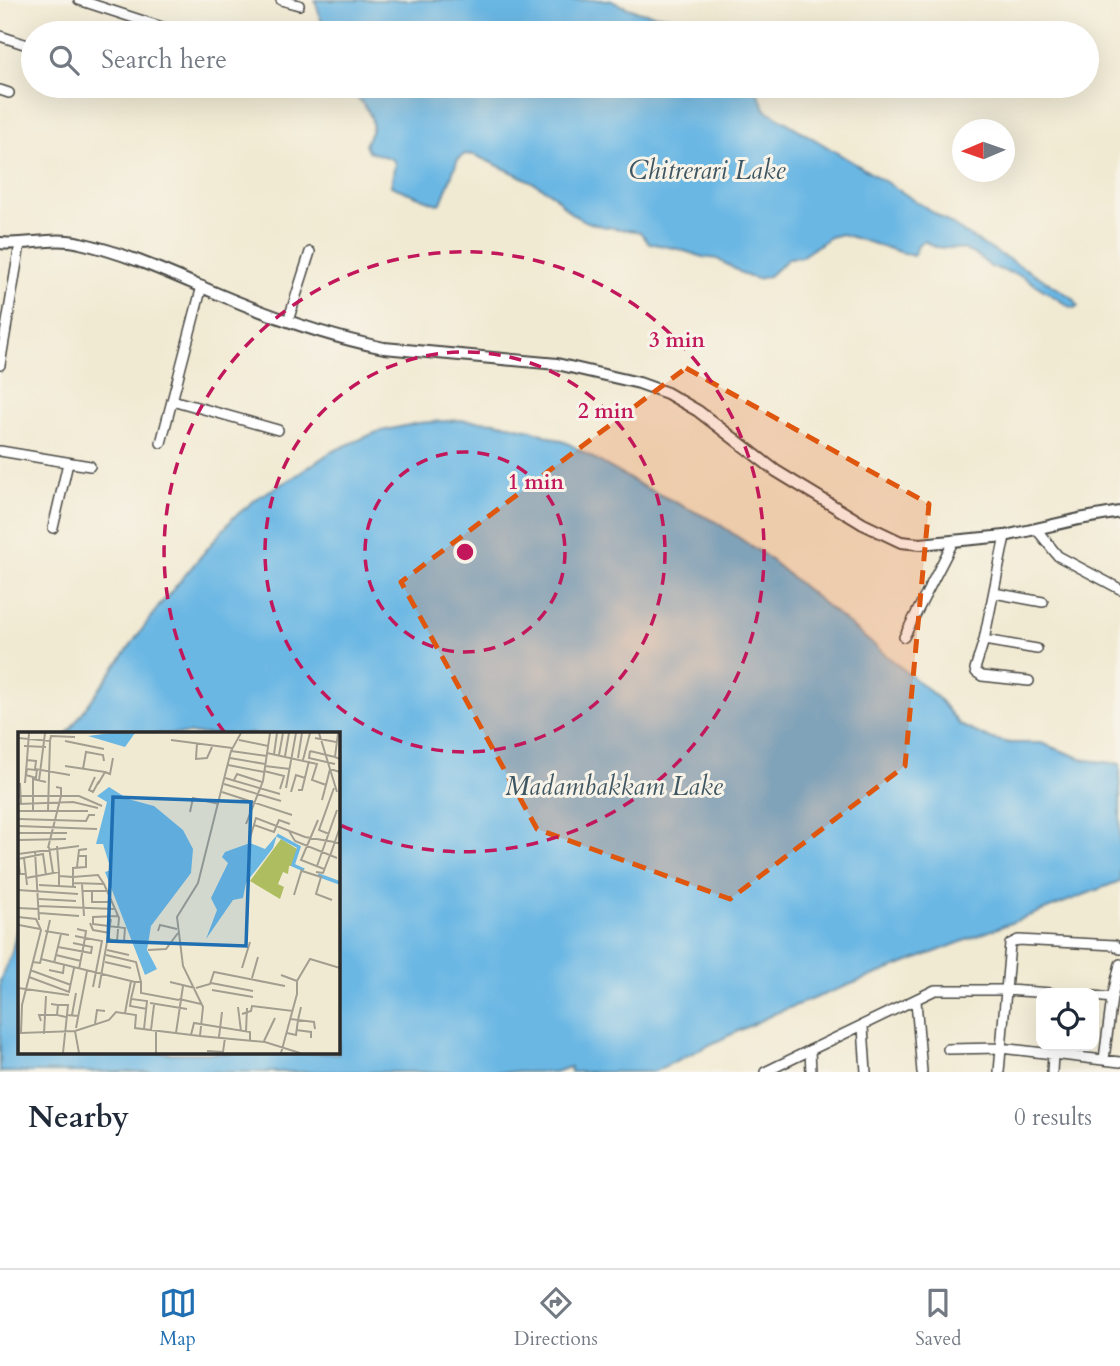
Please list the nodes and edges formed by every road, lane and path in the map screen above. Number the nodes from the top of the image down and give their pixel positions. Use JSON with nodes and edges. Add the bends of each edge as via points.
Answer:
{"nodes":[{"id":1,"x":79,"y":0,"type":"edge"},
{"id":2,"x":281,"y":0,"type":"edge"},
{"id":3,"x":299,"y":5,"type":"dead end"},
{"id":4,"x":143,"y":21,"type":"edge"},
{"id":5,"x":0,"y":36,"type":"edge"},
{"id":6,"x":21,"y":43,"type":"edge"},
{"id":7,"x":0,"y":243,"type":"edge"},
{"id":8,"x":20,"y":244,"type":"junction"},
{"id":9,"x":310,"y":253,"type":"dead end"},
{"id":10,"x":202,"y":286,"type":"junction"},
{"id":11,"x":288,"y":321,"type":"junction"},
{"id":12,"x":0,"y":365,"type":"edge"},
{"id":13,"x":172,"y":400,"type":"junction"},
{"id":14,"x":278,"y":430,"type":"dead end"},
{"id":15,"x":161,"y":443,"type":"dead end"},
{"id":16,"x":0,"y":452,"type":"edge"},
{"id":17,"x":68,"y":464,"type":"junction"},
{"id":18,"x":90,"y":466,"type":"dead end"},
{"id":19,"x":1120,"y":512,"type":"edge"},
{"id":20,"x":53,"y":528,"type":"dead end"},
{"id":21,"x":1037,"y":530,"type":"junction"},
{"id":22,"x":1005,"y":536,"type":"junction"},
{"id":23,"x":954,"y":540,"type":"junction"},
{"id":24,"x":1120,"y":589,"type":"edge"},
{"id":25,"x":994,"y":593,"type":"junction"},
{"id":26,"x":1043,"y":602,"type":"dead end"},
{"id":27,"x":904,"y":637,"type":"dead end"},
{"id":28,"x":984,"y":640,"type":"junction"},
{"id":29,"x":1037,"y":649,"type":"dead end"},
{"id":30,"x":1029,"y":681,"type":"dead end"},
{"id":31,"x":1120,"y":949,"type":"edge"},
{"id":32,"x":1120,"y":964,"type":"edge"},
{"id":33,"x":1006,"y":990,"type":"junction"},
{"id":34,"x":1036,"y":992,"type":"edge"},
{"id":35,"x":1099,"y":997,"type":"edge"},
{"id":36,"x":1112,"y":998,"type":"junction"},
{"id":37,"x":916,"y":1001,"type":"junction"},
{"id":38,"x":863,"y":1027,"type":"junction"},
{"id":39,"x":1001,"y":1048,"type":"junction"},
{"id":40,"x":948,"y":1049,"type":"dead end"},
{"id":41,"x":810,"y":1050,"type":"junction"},
{"id":42,"x":1054,"y":1055,"type":"junction"},
{"id":43,"x":1104,"y":1059,"type":"junction"},
{"id":44,"x":1120,"y":1062,"type":"edge"},
{"id":45,"x":765,"y":1072,"type":"edge"},
{"id":46,"x":811,"y":1072,"type":"edge"},
{"id":47,"x":866,"y":1072,"type":"edge"},
{"id":48,"x":922,"y":1072,"type":"edge"},
{"id":49,"x":999,"y":1072,"type":"edge"},
{"id":50,"x":1052,"y":1072,"type":"edge"}],
"edges":[{"from":1,"to":4,"type":"street"},
{"from":2,"to":3,"type":"street"},
{"from":5,"to":6,"type":"street"},
{"from":7,"to":8,"type":"street"},
{"from":8,"to":10,"type":"street","via":[[78,242]]},
{"from":8,"to":12,"type":"street"},
{"from":9,"to":11,"type":"street"},
{"from":10,"to":11,"type":"street"},
{"from":10,"to":13,"type":"street"},
{"from":11,"to":23,"type":"street","via":[[384,348],[557,364],[639,383],[685,402],[776,471],[890,538],[910,544]]},
{"from":13,"to":14,"type":"street"},
{"from":13,"to":15,"type":"street"},
{"from":16,"to":17,"type":"street"},
{"from":17,"to":18,"type":"street"},
{"from":17,"to":20,"type":"street"},
{"from":19,"to":21,"type":"street"},
{"from":21,"to":22,"type":"street"},
{"from":21,"to":24,"type":"street","via":[[1058,556]]},
{"from":22,"to":23,"type":"street"},
{"from":22,"to":25,"type":"street"},
{"from":23,"to":27,"type":"street"},
{"from":25,"to":26,"type":"street"},
{"from":25,"to":28,"type":"street"},
{"from":28,"to":29,"type":"street"},
{"from":28,"to":30,"type":"street","via":[[976,673]]},
{"from":31,"to":33,"type":"street","via":[[1115,945],[1015,940],[1009,946]]},
{"from":32,"to":36,"type":"street"},
{"from":33,"to":34,"type":"street"},
{"from":33,"to":37,"type":"street","via":[[935,990]]},
{"from":33,"to":39,"type":"street"},
{"from":35,"to":36,"type":"street"},
{"from":36,"to":43,"type":"street"},
{"from":37,"to":38,"type":"street"},
{"from":37,"to":48,"type":"street"},
{"from":38,"to":41,"type":"street"},
{"from":38,"to":47,"type":"street"},
{"from":39,"to":40,"type":"street"},
{"from":39,"to":42,"type":"street"},
{"from":39,"to":49,"type":"street"},
{"from":41,"to":45,"type":"street"},
{"from":41,"to":46,"type":"street"},
{"from":42,"to":43,"type":"street"},
{"from":42,"to":50,"type":"street"},
{"from":43,"to":44,"type":"street"}]}
